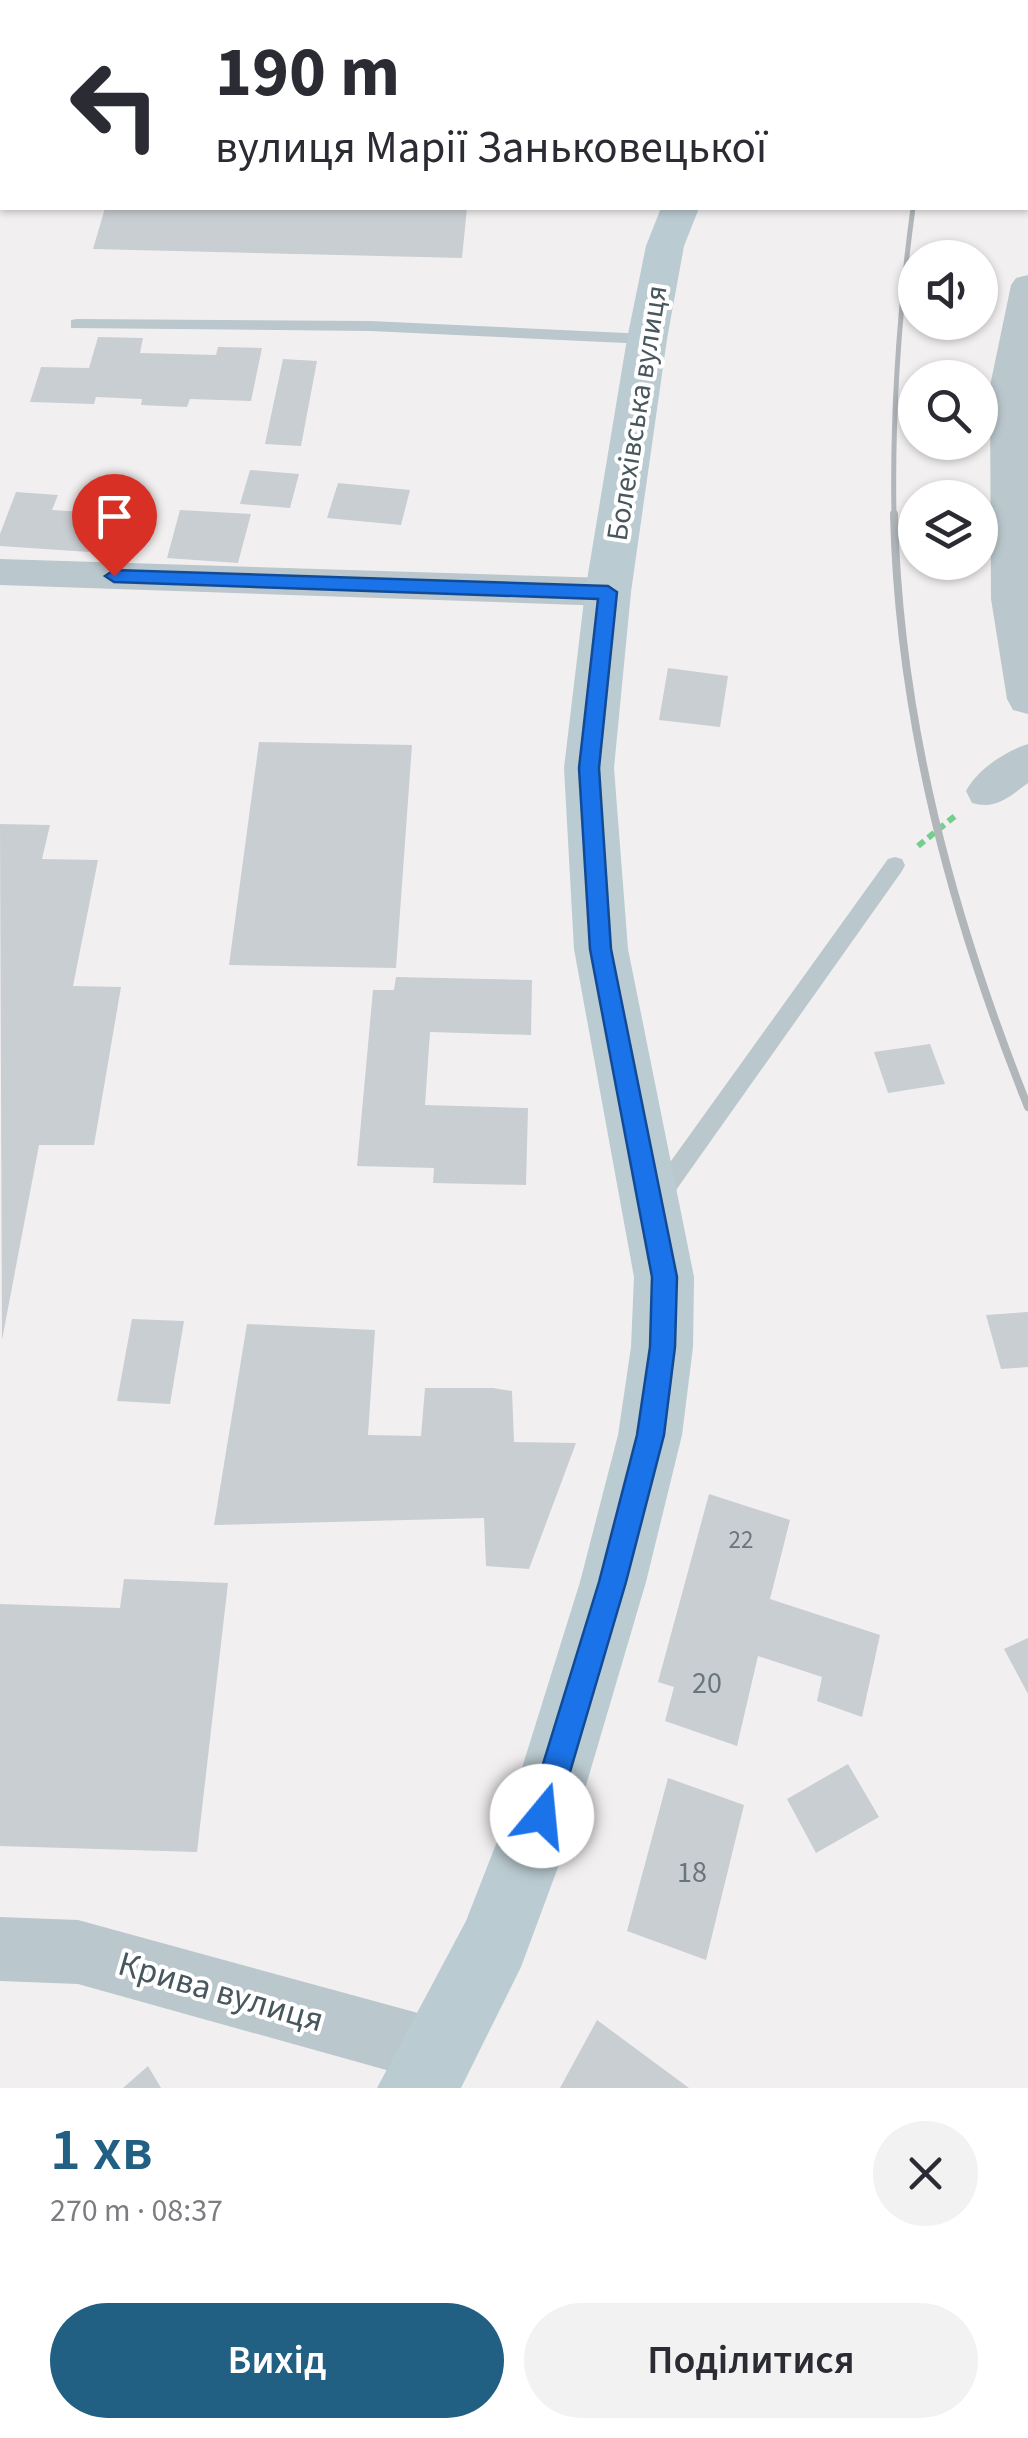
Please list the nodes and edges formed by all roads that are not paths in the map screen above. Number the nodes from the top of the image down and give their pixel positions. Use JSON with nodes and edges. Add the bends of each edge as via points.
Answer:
{"nodes":[{"id":1,"x":667,"y":220,"type":"edge"},
{"id":2,"x":1028,"y":285,"type":"edge"},
{"id":3,"x":77,"y":324,"type":"dead end"},
{"id":4,"x":646,"y":339,"type":"junction"},
{"id":5,"x":0,"y":572,"type":"edge"},
{"id":6,"x":608,"y":592,"type":"junction"},
{"id":7,"x":1028,"y":699,"type":"edge"},
{"id":8,"x":1028,"y":760,"type":"edge"},
{"id":9,"x":988,"y":791,"type":"road end"},
{"id":10,"x":895,"y":865,"type":"road end"},
{"id":11,"x":652,"y":1206,"type":"junction"},
{"id":12,"x":0,"y":1949,"type":"edge"},
{"id":13,"x":428,"y":2070,"type":"edge"}],
"edges":[{"from":1,"to":4,"type":"main road","name":"Болехівська вулиця"},
{"from":2,"to":7,"type":"street","via":[[1008,386],[1010,599]]},
{"from":3,"to":4,"type":"lane","via":[[370,326]]},
{"from":4,"to":6,"type":"main road","name":"Болехівська вулиця"},
{"from":5,"to":6,"type":"street"},
{"from":6,"to":11,"type":"main road","name":"Болехівська вулиця","via":[[589,768],[600,949]]},
{"from":8,"to":9,"type":"street"},
{"from":10,"to":11,"type":"lane"},
{"from":11,"to":13,"type":"main road","name":"Болехівська вулиця","via":[[664,1277],[662,1347],[650,1435],[613,1582],[542,1816],[496,1941]]},
{"from":12,"to":13,"type":"street","name":"Крива вулиця","via":[[78,1952]]}]}
